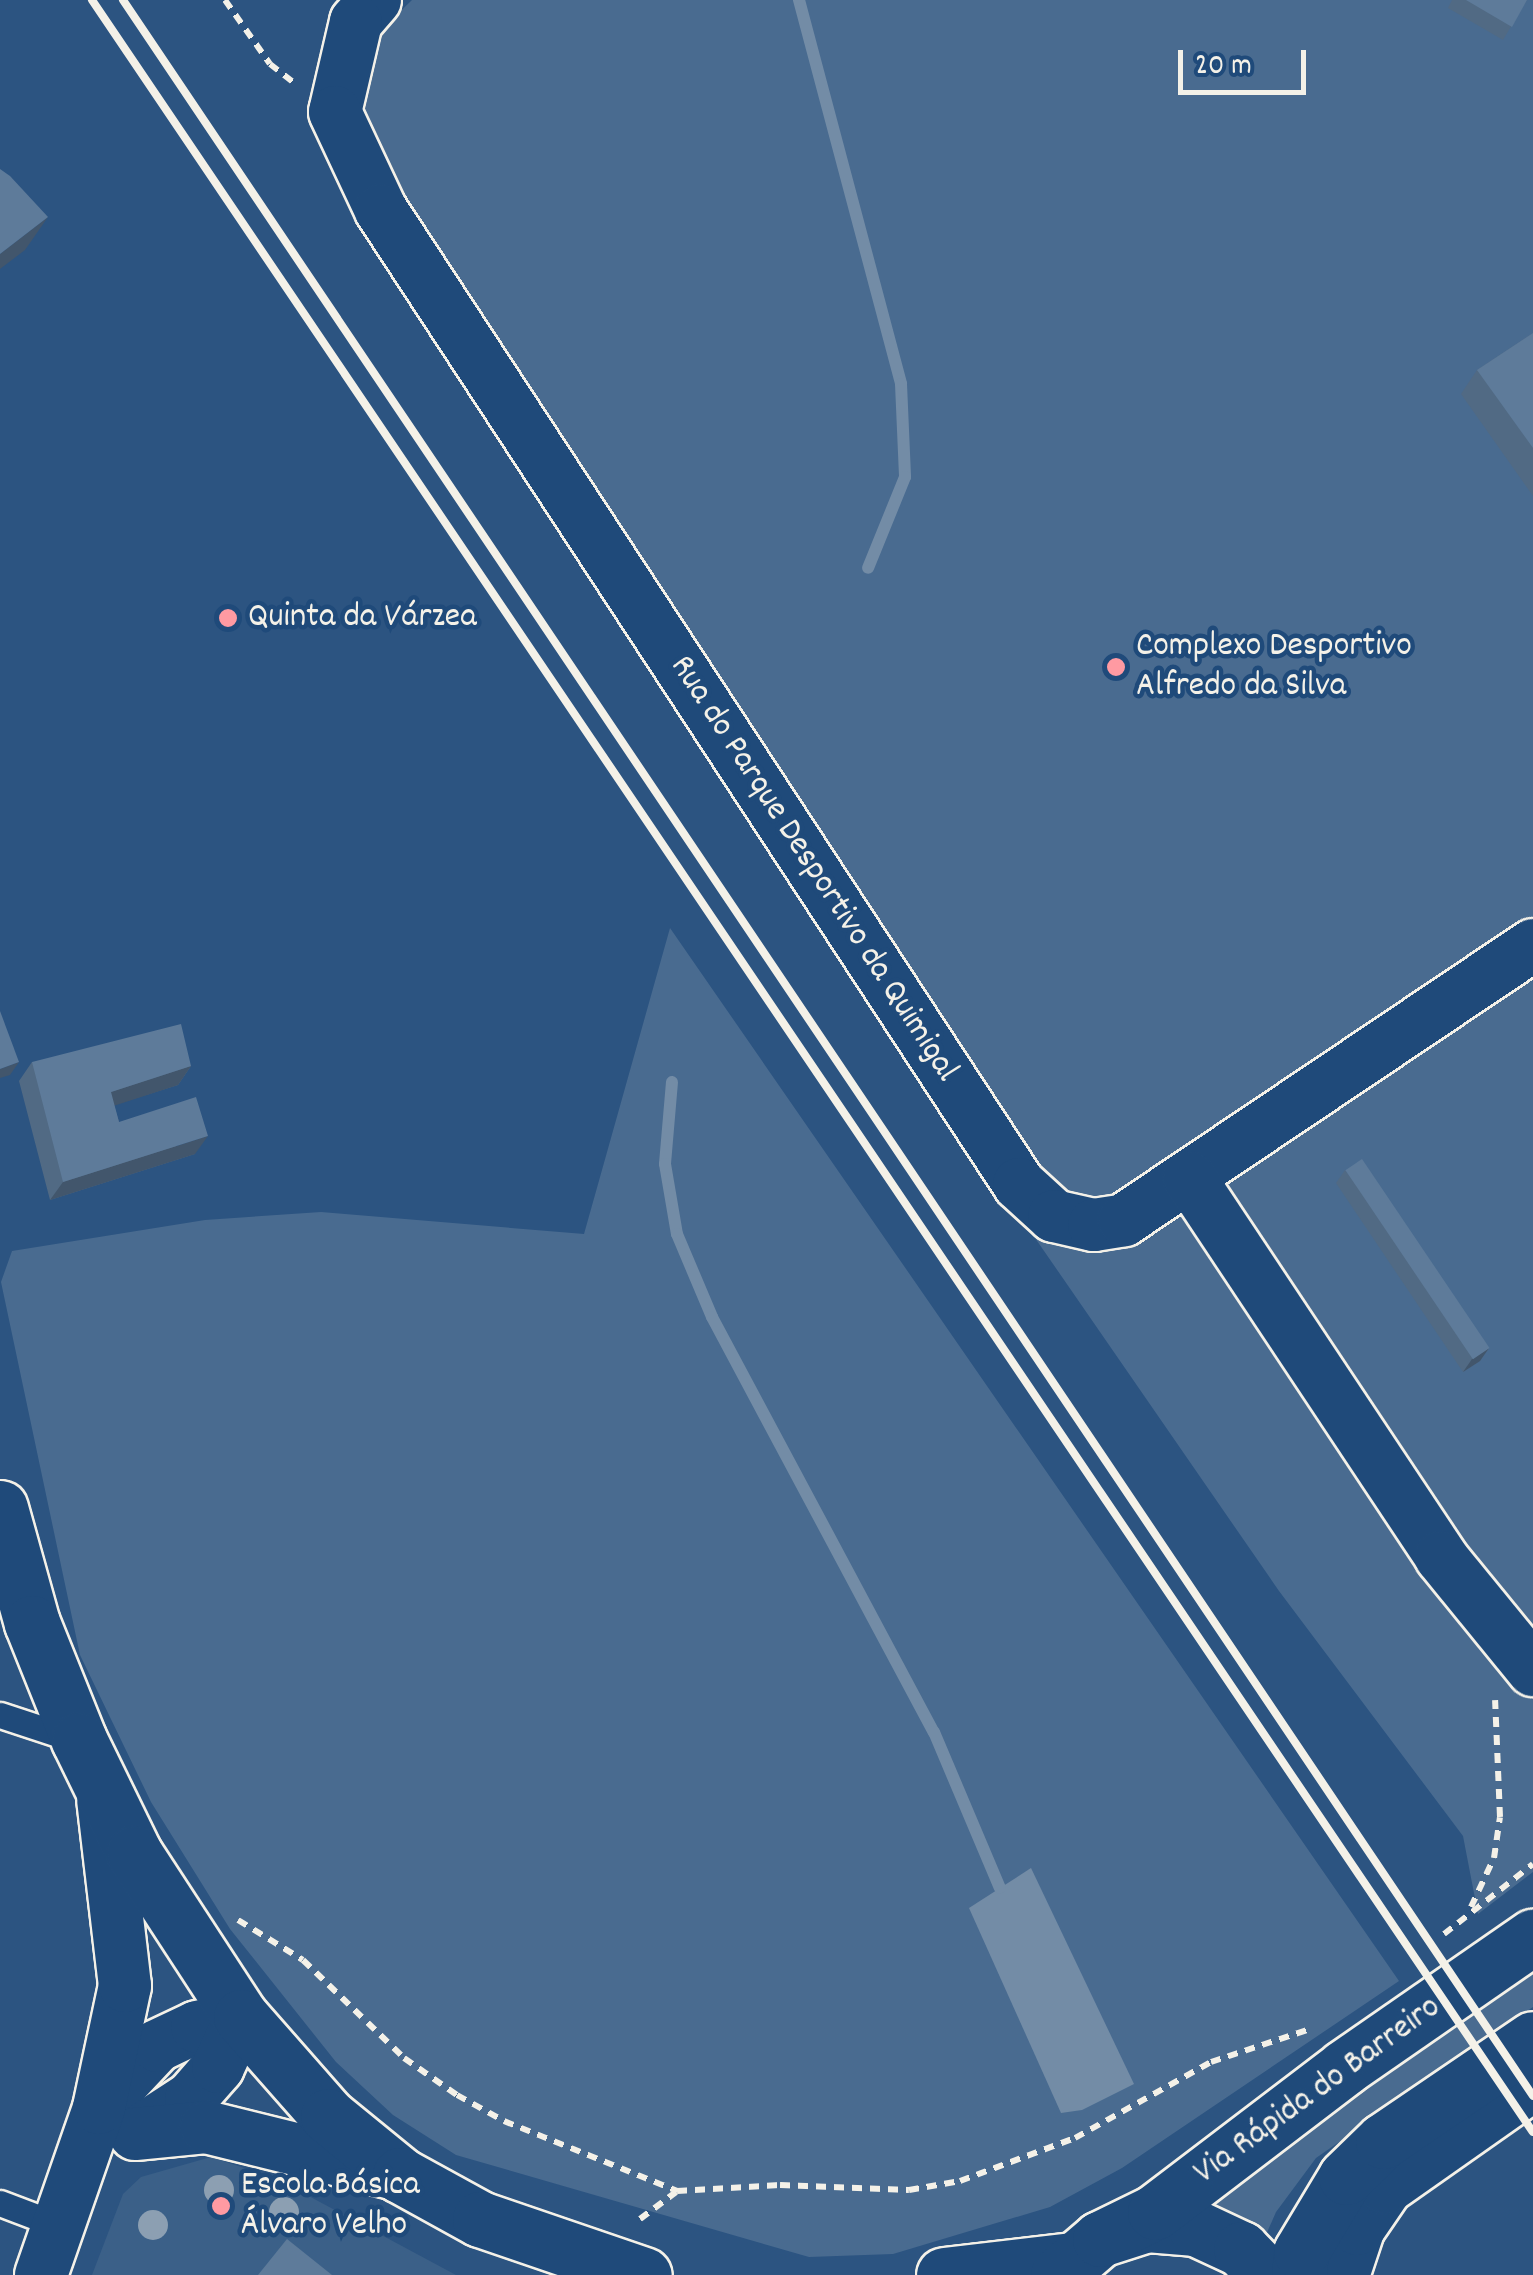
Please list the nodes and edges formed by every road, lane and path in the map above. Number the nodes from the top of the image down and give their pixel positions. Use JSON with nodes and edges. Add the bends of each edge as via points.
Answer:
{"nodes":[{"id":1,"x":224,"y":0,"type":"edge"},
{"id":2,"x":365,"y":11,"type":"edge"},
{"id":3,"x":335,"y":112,"type":"junction"},
{"id":4,"x":1533,"y":945,"type":"edge"},
{"id":5,"x":1189,"y":1177,"type":"junction"},
{"id":6,"x":0,"y":1508,"type":"edge"},
{"id":7,"x":1492,"y":1619,"type":"junction"},
{"id":8,"x":1533,"y":1670,"type":"edge"},
{"id":9,"x":0,"y":1716,"type":"edge"},
{"id":10,"x":78,"y":1740,"type":"junction"},
{"id":11,"x":102,"y":1789,"type":"junction"},
{"id":12,"x":1533,"y":1864,"type":"edge"},
{"id":13,"x":1468,"y":1913,"type":"junction"},
{"id":14,"x":226,"y":1914,"type":"dead end"},
{"id":15,"x":1533,"y":1936,"type":"edge"},
{"id":16,"x":1430,"y":1944,"type":"dead end"},
{"id":17,"x":241,"y":2018,"type":"junction"},
{"id":18,"x":1324,"y":2019,"type":"dead end"},
{"id":19,"x":1530,"y":2053,"type":"edge"},
{"id":20,"x":117,"y":2121,"type":"junction"},
{"id":21,"x":400,"y":2175,"type":"junction"},
{"id":22,"x":677,"y":2191,"type":"junction"},
{"id":23,"x":0,"y":2203,"type":"edge"},
{"id":24,"x":65,"y":2205,"type":"junction"},
{"id":25,"x":640,"y":2219,"type":"dead end"},
{"id":26,"x":1077,"y":2258,"type":"edge"},
{"id":27,"x":41,"y":2275,"type":"edge"},
{"id":28,"x":644,"y":2275,"type":"edge"},
{"id":29,"x":944,"y":2275,"type":"edge"},
{"id":30,"x":1266,"y":2275,"type":"edge"},
{"id":31,"x":1299,"y":2275,"type":"edge"},
{"id":32,"x":1341,"y":2275,"type":"edge"}],
"edges":[{"from":1,"to":3,"type":"path","via":[[270,64]]},
{"from":2,"to":3,"type":"street"},
{"from":3,"to":5,"type":"street","name":"Rua do Parque Desportivo da Quimigal","via":[[381,210],[1019,1184],[1054,1216],[1094,1225],[1124,1220]]},
{"from":4,"to":5,"type":"street","name":"Rua do Parque Desportivo da Quimigal"},
{"from":5,"to":7,"type":"street","via":[[1386,1476]]},
{"from":6,"to":10,"type":"main road","via":[[32,1624]]},
{"from":7,"to":8,"type":"street"},
{"from":7,"to":13,"type":"path","via":[[1500,1817],[1494,1858]]},
{"from":9,"to":10,"type":"lane"},
{"from":10,"to":11,"type":"main road"},
{"from":11,"to":17,"type":"main road","via":[[161,1898]]},
{"from":11,"to":20,"type":"street","via":[[125,1986]]},
{"from":12,"to":13,"type":"path"},
{"from":13,"to":16,"type":"path"},
{"from":14,"to":22,"type":"path","via":[[302,1960],[404,2058],[457,2094],[504,2121]]},
{"from":15,"to":26,"type":"main road","name":"Via Rápida do Barreiro","via":[[1154,2212]]},
{"from":17,"to":20,"type":"street","via":[[197,2027],[157,2046]]},
{"from":17,"to":21,"type":"main road","via":[[328,2116]]},
{"from":18,"to":22,"type":"path","via":[[1284,2042],[1201,2067],[1012,2167],[960,2182],[909,2190]]},
{"from":19,"to":31,"type":"main road","via":[[1383,2141],[1346,2177],[1301,2252]]},
{"from":19,"to":32,"type":"main road","via":[[1385,2186],[1357,2226]]},
{"from":20,"to":21,"type":"street","via":[[206,2127]]},
{"from":20,"to":24,"type":"street"},
{"from":21,"to":28,"type":"main road","via":[[480,2219]]},
{"from":22,"to":25,"type":"path"},
{"from":23,"to":24,"type":"lane"},
{"from":24,"to":27,"type":"street"},
{"from":26,"to":29,"type":"main road"},
{"from":26,"to":30,"type":"main road","via":[[1147,2224],[1196,2228],[1241,2248]]}]}
